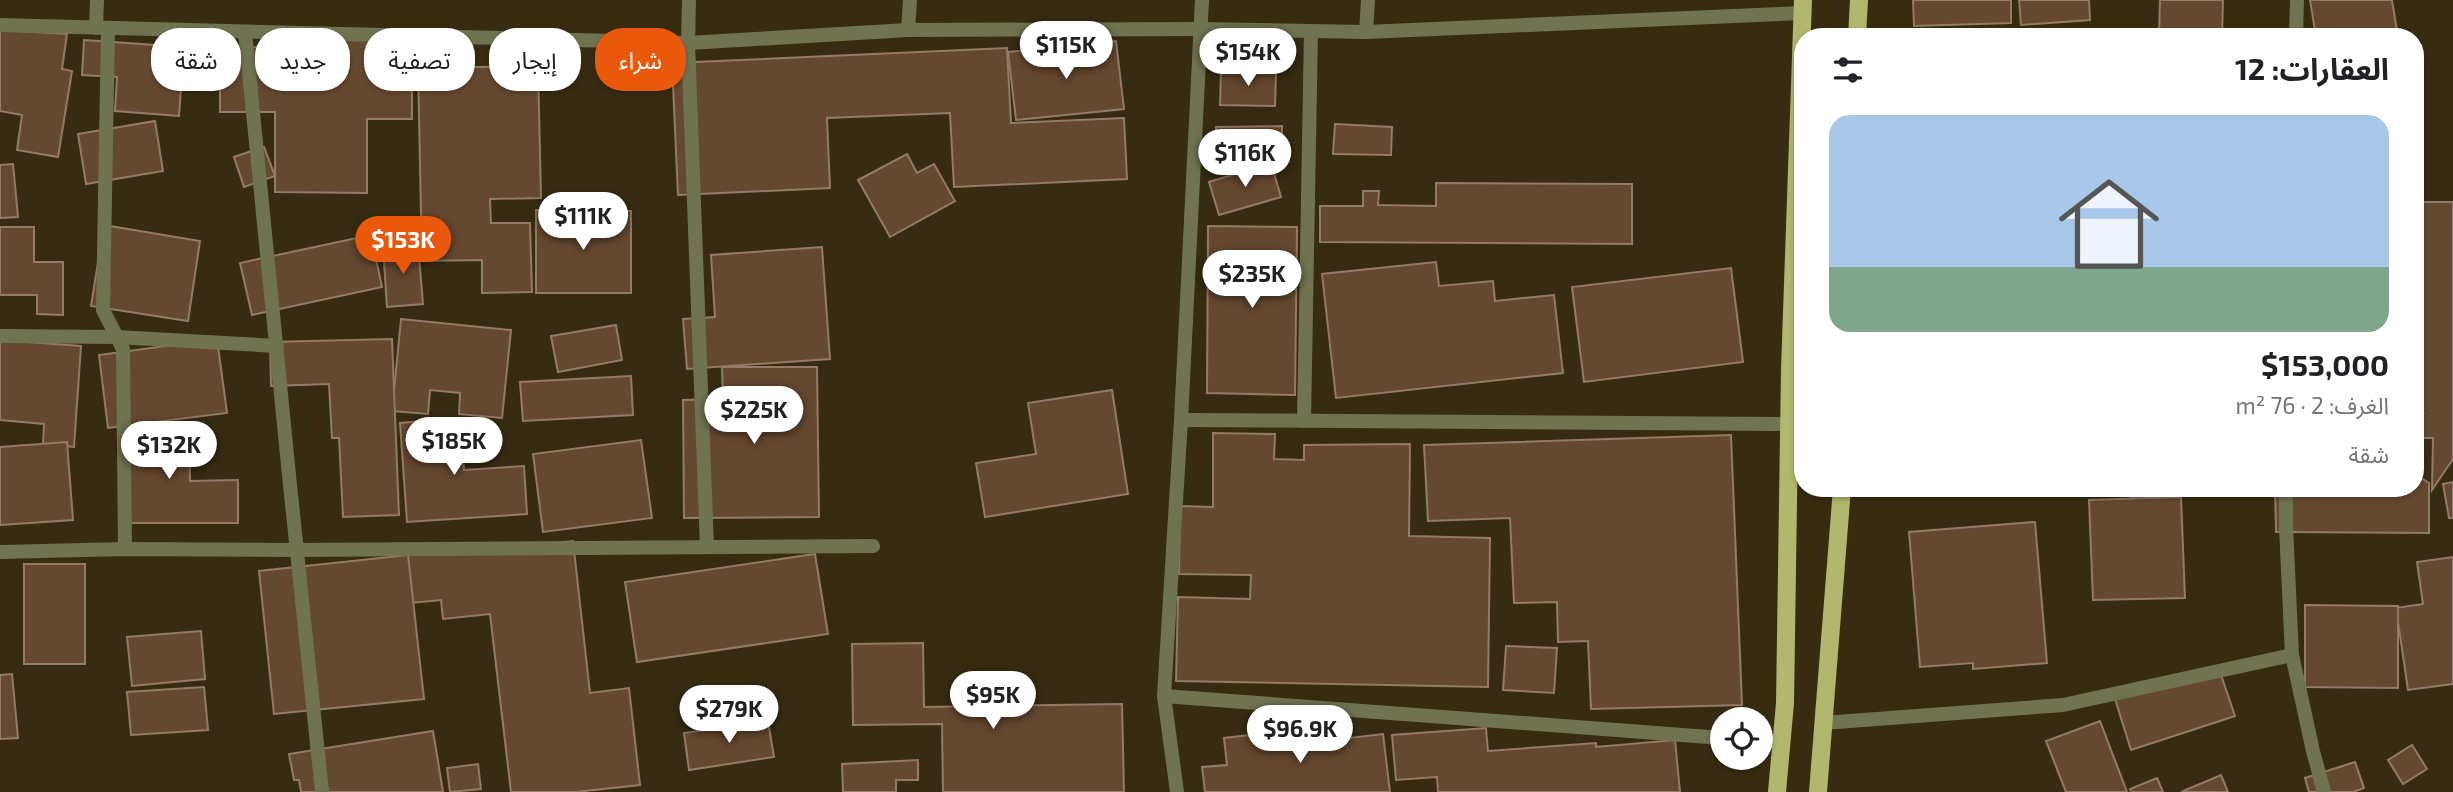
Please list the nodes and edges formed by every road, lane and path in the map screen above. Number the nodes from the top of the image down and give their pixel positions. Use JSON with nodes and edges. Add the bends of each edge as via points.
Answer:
{"nodes":[{"id":1,"x":97,"y":0,"type":"edge"},
{"id":2,"x":689,"y":0,"type":"edge"},
{"id":3,"x":910,"y":0,"type":"edge"},
{"id":4,"x":1202,"y":0,"type":"edge"},
{"id":5,"x":1368,"y":0,"type":"edge"},
{"id":6,"x":1859,"y":0,"type":"edge"},
{"id":7,"x":2297,"y":0,"type":"edge"},
{"id":8,"x":1803,"y":7,"type":"edge"},
{"id":9,"x":0,"y":26,"type":"edge"},
{"id":10,"x":102,"y":28,"type":"junction"},
{"id":11,"x":1802,"y":28,"type":"edge"},
{"id":12,"x":1857,"y":28,"type":"edge"},
{"id":13,"x":2296,"y":28,"type":"edge"},
{"id":14,"x":1201,"y":29,"type":"junction"},
{"id":15,"x":908,"y":30,"type":"junction"},
{"id":16,"x":1311,"y":31,"type":"junction"},
{"id":17,"x":245,"y":32,"type":"junction"},
{"id":18,"x":1366,"y":32,"type":"junction"},
{"id":19,"x":688,"y":43,"type":"junction"},
{"id":20,"x":1794,"y":296,"type":"edge"},
{"id":21,"x":0,"y":336,"type":"edge"},
{"id":22,"x":116,"y":337,"type":"junction"},
{"id":23,"x":277,"y":346,"type":"junction"},
{"id":24,"x":1181,"y":419,"type":"junction"},
{"id":25,"x":1304,"y":421,"type":"junction"},
{"id":26,"x":1790,"y":424,"type":"junction"},
{"id":27,"x":1841,"y":497,"type":"edge"},
{"id":28,"x":2286,"y":497,"type":"edge"},
{"id":29,"x":873,"y":546,"type":"dead end"},
{"id":30,"x":707,"y":547,"type":"junction"},
{"id":31,"x":125,"y":549,"type":"junction"},
{"id":32,"x":295,"y":550,"type":"junction"},
{"id":33,"x":0,"y":552,"type":"edge"},
{"id":34,"x":2292,"y":655,"type":"junction"},
{"id":35,"x":1164,"y":696,"type":"junction"},
{"id":36,"x":1823,"y":723,"type":"junction"},
{"id":37,"x":1710,"y":737,"type":"edge"},
{"id":38,"x":1773,"y":742,"type":"edge"},
{"id":39,"x":1782,"y":743,"type":"junction"},
{"id":40,"x":322,"y":792,"type":"edge"},
{"id":41,"x":1177,"y":792,"type":"edge"},
{"id":42,"x":1777,"y":792,"type":"edge"},
{"id":43,"x":1818,"y":792,"type":"edge"},
{"id":44,"x":2324,"y":792,"type":"edge"}],
"edges":[{"from":1,"to":10,"type":"street"},
{"from":2,"to":19,"type":"street"},
{"from":3,"to":15,"type":"street"},
{"from":4,"to":14,"type":"street"},
{"from":5,"to":18,"type":"street"},
{"from":6,"to":12,"type":"main road"},
{"from":7,"to":13,"type":"street"},
{"from":8,"to":11,"type":"main road"},
{"from":8,"to":18,"type":"street"},
{"from":9,"to":10,"type":"street"},
{"from":10,"to":17,"type":"street"},
{"from":10,"to":22,"type":"street","via":[[103,310]]},
{"from":14,"to":15,"type":"street"},
{"from":14,"to":16,"type":"street"},
{"from":14,"to":24,"type":"street"},
{"from":15,"to":19,"type":"street"},
{"from":16,"to":18,"type":"street"},
{"from":16,"to":25,"type":"street"},
{"from":17,"to":19,"type":"street"},
{"from":17,"to":23,"type":"street"},
{"from":19,"to":30,"type":"street"},
{"from":20,"to":26,"type":"main road"},
{"from":21,"to":22,"type":"street"},
{"from":22,"to":23,"type":"street"},
{"from":22,"to":31,"type":"street","via":[[123,349]]},
{"from":23,"to":32,"type":"street"},
{"from":24,"to":25,"type":"street"},
{"from":24,"to":35,"type":"street"},
{"from":25,"to":26,"type":"street"},
{"from":26,"to":39,"type":"main road"},
{"from":27,"to":36,"type":"main road"},
{"from":28,"to":34,"type":"street"},
{"from":29,"to":30,"type":"street"},
{"from":30,"to":32,"type":"street"},
{"from":31,"to":32,"type":"street"},
{"from":31,"to":33,"type":"street"},
{"from":32,"to":40,"type":"street"},
{"from":34,"to":36,"type":"street","via":[[2063,705]]},
{"from":34,"to":44,"type":"street"},
{"from":35,"to":37,"type":"street"},
{"from":35,"to":41,"type":"street"},
{"from":36,"to":43,"type":"main road"},
{"from":38,"to":39,"type":"street"},
{"from":39,"to":42,"type":"main road"}]}
